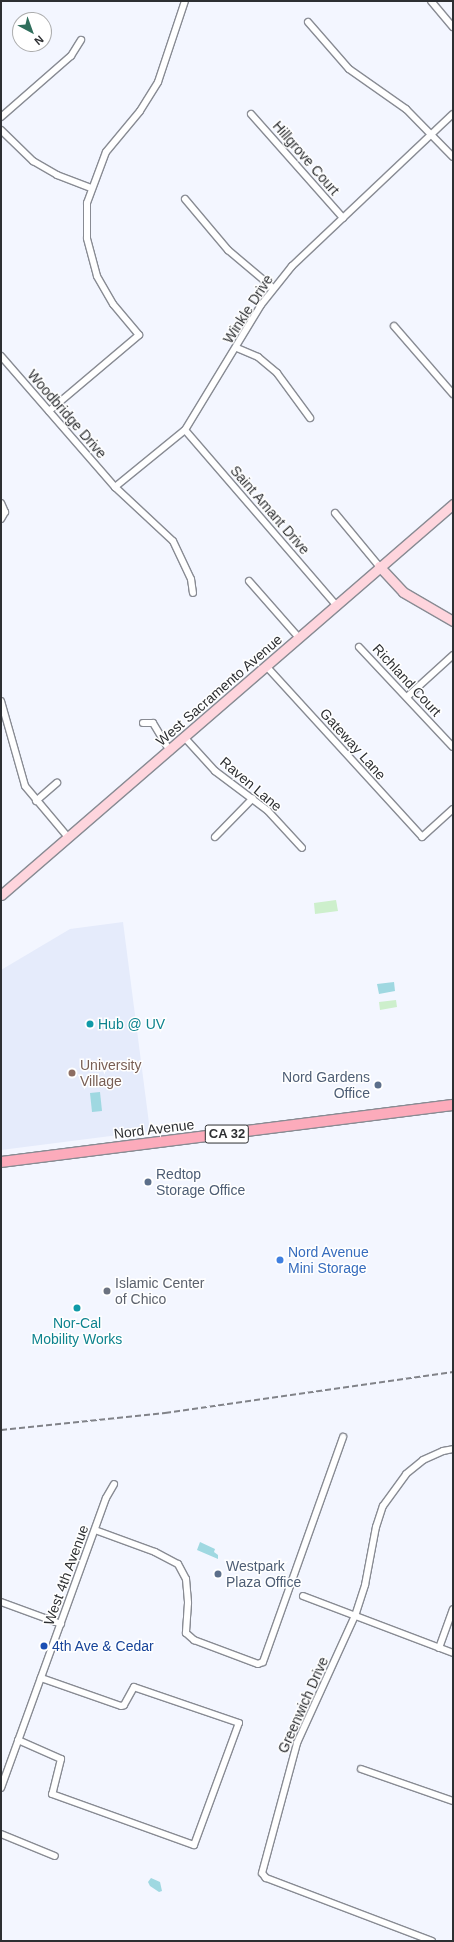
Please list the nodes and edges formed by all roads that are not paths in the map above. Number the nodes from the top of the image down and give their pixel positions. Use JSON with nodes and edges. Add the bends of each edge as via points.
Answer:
{"nodes":[{"id":1,"x":185,"y":1,"type":"edge"},
{"id":2,"x":431,"y":1,"type":"edge"},
{"id":3,"x":308,"y":22,"type":"dead end"},
{"id":4,"x":453,"y":27,"type":"edge"},
{"id":5,"x":81,"y":40,"type":"dead end"},
{"id":6,"x":251,"y":114,"type":"dead end"},
{"id":7,"x":453,"y":114,"type":"edge"},
{"id":8,"x":1,"y":117,"type":"edge"},
{"id":9,"x":1,"y":130,"type":"edge"},
{"id":10,"x":429,"y":135,"type":"junction"},
{"id":11,"x":453,"y":157,"type":"edge"},
{"id":12,"x":91,"y":188,"type":"junction"},
{"id":13,"x":186,"y":199,"type":"dead end"},
{"id":14,"x":343,"y":218,"type":"junction"},
{"id":15,"x":273,"y":288,"type":"junction"},
{"id":16,"x":394,"y":326,"type":"dead end"},
{"id":17,"x":237,"y":348,"type":"junction"},
{"id":18,"x":1,"y":356,"type":"edge"},
{"id":19,"x":453,"y":394,"type":"edge"},
{"id":20,"x":50,"y":411,"type":"junction"},
{"id":21,"x":310,"y":418,"type":"dead end"},
{"id":22,"x":185,"y":430,"type":"junction"},
{"id":23,"x":114,"y":487,"type":"junction"},
{"id":24,"x":1,"y":503,"type":"edge"},
{"id":25,"x":453,"y":504,"type":"edge"},
{"id":26,"x":335,"y":513,"type":"dead end"},
{"id":27,"x":1,"y":519,"type":"edge"},
{"id":28,"x":379,"y":566,"type":"junction"},
{"id":29,"x":249,"y":581,"type":"dead end"},
{"id":30,"x":192,"y":593,"type":"dead end"},
{"id":31,"x":337,"y":606,"type":"junction"},
{"id":32,"x":453,"y":621,"type":"edge"},
{"id":33,"x":299,"y":638,"type":"junction"},
{"id":34,"x":360,"y":647,"type":"dead end"},
{"id":35,"x":453,"y":655,"type":"edge"},
{"id":36,"x":267,"y":667,"type":"junction"},
{"id":37,"x":408,"y":696,"type":"junction"},
{"id":38,"x":1,"y":701,"type":"edge"},
{"id":39,"x":143,"y":723,"type":"dead end"},
{"id":40,"x":185,"y":738,"type":"junction"},
{"id":41,"x":453,"y":747,"type":"edge"},
{"id":42,"x":170,"y":751,"type":"junction"},
{"id":43,"x":57,"y":783,"type":"dead end"},
{"id":44,"x":253,"y":798,"type":"junction"},
{"id":45,"x":36,"y":801,"type":"junction"},
{"id":46,"x":453,"y":809,"type":"edge"},
{"id":47,"x":67,"y":836,"type":"junction"},
{"id":48,"x":215,"y":837,"type":"dead end"},
{"id":49,"x":302,"y":848,"type":"dead end"},
{"id":50,"x":1,"y":895,"type":"edge"},
{"id":51,"x":453,"y":1105,"type":"edge"},
{"id":52,"x":1,"y":1162,"type":"edge"},
{"id":53,"x":343,"y":1437,"type":"dead end"},
{"id":54,"x":453,"y":1449,"type":"edge"},
{"id":55,"x":114,"y":1484,"type":"dead end"},
{"id":56,"x":95,"y":1530,"type":"junction"},
{"id":57,"x":302,"y":1596,"type":"dead end"},
{"id":58,"x":1,"y":1602,"type":"edge"},
{"id":59,"x":453,"y":1609,"type":"edge"},
{"id":60,"x":355,"y":1616,"type":"junction"},
{"id":61,"x":61,"y":1624,"type":"junction"},
{"id":62,"x":439,"y":1648,"type":"junction"},
{"id":63,"x":453,"y":1653,"type":"edge"},
{"id":64,"x":41,"y":1678,"type":"junction"},
{"id":65,"x":18,"y":1740,"type":"junction"},
{"id":66,"x":360,"y":1769,"type":"dead end"},
{"id":67,"x":1,"y":1788,"type":"edge"},
{"id":68,"x":453,"y":1801,"type":"edge"},
{"id":69,"x":1,"y":1834,"type":"edge"},
{"id":70,"x":55,"y":1856,"type":"dead end"},
{"id":71,"x":432,"y":1941,"type":"edge"}],
"edges":[{"from":1,"to":12,"type":"street","via":[[158,82],[140,111],[106,152]]},
{"from":2,"to":4,"type":"street"},
{"from":3,"to":10,"type":"street","via":[[349,69],[395,100]]},
{"from":5,"to":8,"type":"street","via":[[71,56]]},
{"from":6,"to":14,"type":"street","name":"Hillgrove Court"},
{"from":7,"to":10,"type":"street","name":"Winkle Drive"},
{"from":9,"to":12,"type":"street","via":[[32,161],[57,175]]},
{"from":10,"to":11,"type":"street"},
{"from":10,"to":14,"type":"street","name":"Winkle Drive"},
{"from":12,"to":20,"type":"street","via":[[86,219],[90,257],[105,293],[139,335]]},
{"from":13,"to":15,"type":"street","via":[[228,250]]},
{"from":14,"to":15,"type":"street","name":"Winkle Drive","via":[[292,266]]},
{"from":15,"to":17,"type":"street","name":"Winkle Drive"},
{"from":16,"to":19,"type":"street"},
{"from":17,"to":21,"type":"street","via":[[258,357],[277,373]]},
{"from":17,"to":22,"type":"street","name":"Winkle Drive"},
{"from":18,"to":20,"type":"street","name":"Woodbridge Drive"},
{"from":20,"to":23,"type":"street","name":"Woodbridge Drive"},
{"from":22,"to":23,"type":"street","name":"Winkle Drive"},
{"from":22,"to":31,"type":"street","name":"Saint Amant Drive"},
{"from":23,"to":30,"type":"street","name":"Woodbridge Drive","via":[[173,541],[191,579]]},
{"from":24,"to":27,"type":"street","via":[[5,512]]},
{"from":25,"to":28,"type":"street","name":"West Sacramento Avenue"},
{"from":26,"to":28,"type":"street"},
{"from":28,"to":31,"type":"street","name":"West Sacramento Avenue"},
{"from":28,"to":32,"type":"street","via":[[403,592]]},
{"from":29,"to":33,"type":"street"},
{"from":31,"to":33,"type":"street","name":"West Sacramento Avenue"},
{"from":33,"to":36,"type":"street","name":"West Sacramento Avenue"},
{"from":34,"to":37,"type":"street","name":"Richland Court"},
{"from":35,"to":37,"type":"street"},
{"from":36,"to":40,"type":"street","name":"West Sacramento Avenue"},
{"from":36,"to":46,"type":"street","name":"Gateway Lane","via":[[422,837]]},
{"from":37,"to":41,"type":"street","name":"Richland Court"},
{"from":38,"to":45,"type":"street","via":[[25,786]]},
{"from":39,"to":42,"type":"street","via":[[153,723]]},
{"from":40,"to":42,"type":"street","name":"West Sacramento Avenue"},
{"from":40,"to":44,"type":"street","name":"Raven Lane","via":[[215,772]]},
{"from":42,"to":47,"type":"street","name":"West Sacramento Avenue"},
{"from":43,"to":45,"type":"street"},
{"from":44,"to":48,"type":"street"},
{"from":44,"to":49,"type":"street","name":"Raven Lane"},
{"from":45,"to":47,"type":"street"},
{"from":47,"to":50,"type":"street","name":"West Sacramento Avenue"},
{"from":51,"to":52,"type":"main road","name":"Nord Avenue","number":"CA 32"},
{"from":53,"to":56,"type":"street","via":[[263,1662],[258,1664],[194,1640],[186,1632],[186,1579],[178,1564],[155,1552]]},
{"from":54,"to":60,"type":"street","name":"Greenwich Drive","via":[[423,1460],[406,1474],[383,1506],[376,1527],[365,1585]]},
{"from":55,"to":56,"type":"street","name":"West 4th Avenue"},
{"from":56,"to":61,"type":"street","name":"West 4th Avenue"},
{"from":57,"to":60,"type":"street"},
{"from":58,"to":61,"type":"street"},
{"from":59,"to":62,"type":"street"},
{"from":60,"to":62,"type":"street"},
{"from":60,"to":71,"type":"street","name":"Greenwich Drive","via":[[297,1742],[262,1873],[266,1878]]},
{"from":61,"to":64,"type":"street","name":"West 4th Avenue"},
{"from":62,"to":63,"type":"street"},
{"from":64,"to":65,"type":"street","name":"West 4th Avenue"},
{"from":64,"to":65,"type":"street","via":[[121,1706],[134,1687],[239,1723],[194,1845],[52,1794],[61,1759]]},
{"from":65,"to":67,"type":"street","name":"West 4th Avenue"},
{"from":66,"to":68,"type":"street"},
{"from":69,"to":70,"type":"street"}]}
